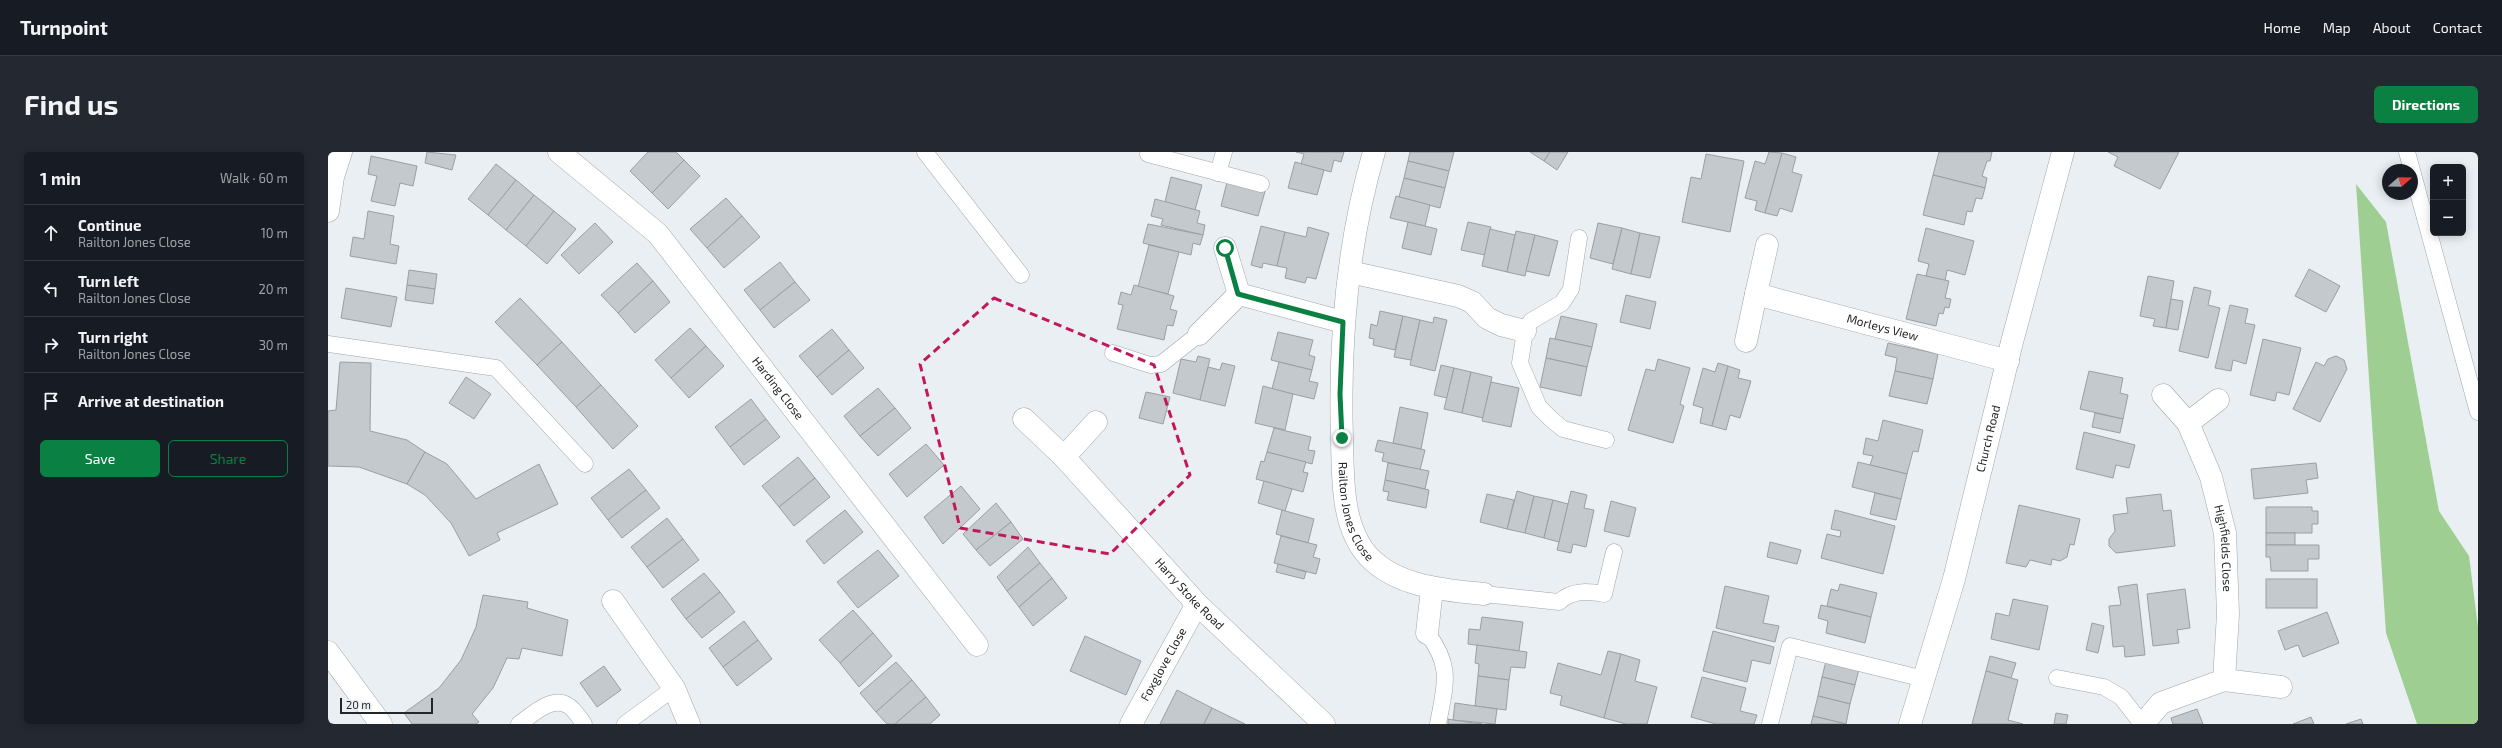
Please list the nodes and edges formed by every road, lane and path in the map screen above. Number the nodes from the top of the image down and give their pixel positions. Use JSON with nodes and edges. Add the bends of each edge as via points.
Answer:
{"nodes":[{"id":1,"x":341,"y":152,"type":"edge"},
{"id":2,"x":559,"y":152,"type":"edge"},
{"id":3,"x":925,"y":152,"type":"edge"},
{"id":4,"x":1224,"y":152,"type":"edge"},
{"id":5,"x":1374,"y":152,"type":"edge"},
{"id":6,"x":2063,"y":152,"type":"edge"},
{"id":7,"x":2407,"y":152,"type":"edge"},
{"id":8,"x":1148,"y":154,"type":"dead end"},
{"id":9,"x":1218,"y":173,"type":"junction"},
{"id":10,"x":331,"y":176,"type":"edge"},
{"id":11,"x":1261,"y":184,"type":"dead end"},
{"id":12,"x":328,"y":211,"type":"edge"},
{"id":13,"x":1579,"y":238,"type":"dead end"},
{"id":14,"x":1767,"y":246,"type":"dead end"},
{"id":15,"x":1225,"y":248,"type":"dead end"},
{"id":16,"x":1350,"y":272,"type":"junction"},
{"id":17,"x":1021,"y":275,"type":"dead end"},
{"id":18,"x":1238,"y":294,"type":"junction"},
{"id":19,"x":1756,"y":294,"type":"junction"},
{"id":20,"x":1343,"y":322,"type":"junction"},
{"id":21,"x":1525,"y":331,"type":"junction"},
{"id":22,"x":1199,"y":334,"type":"joint"},
{"id":23,"x":1746,"y":341,"type":"dead end"},
{"id":24,"x":328,"y":344,"type":"edge"},
{"id":25,"x":1113,"y":353,"type":"dead end"},
{"id":26,"x":2008,"y":361,"type":"junction"},
{"id":27,"x":2163,"y":395,"type":"dead end"},
{"id":28,"x":2218,"y":400,"type":"dead end"},
{"id":29,"x":2478,"y":412,"type":"edge"},
{"id":30,"x":1024,"y":419,"type":"dead end"},
{"id":31,"x":1096,"y":422,"type":"dead end"},
{"id":32,"x":2188,"y":423,"type":"junction"},
{"id":33,"x":1606,"y":440,"type":"dead end"},
{"id":34,"x":1064,"y":457,"type":"junction"},
{"id":35,"x":585,"y":464,"type":"dead end"},
{"id":36,"x":1614,"y":552,"type":"dead end"},
{"id":37,"x":1432,"y":589,"type":"junction"},
{"id":38,"x":1484,"y":594,"type":"joint"},
{"id":39,"x":613,"y":601,"type":"dead end"},
{"id":40,"x":1196,"y":604,"type":"junction"},
{"id":41,"x":1426,"y":633,"type":"joint"},
{"id":42,"x":978,"y":645,"type":"dead end"},
{"id":43,"x":328,"y":652,"type":"edge"},
{"id":44,"x":1924,"y":678,"type":"junction"},
{"id":45,"x":2057,"y":678,"type":"dead end"},
{"id":46,"x":2224,"y":680,"type":"junction"},
{"id":47,"x":2281,"y":687,"type":"dead end"},
{"id":48,"x":674,"y":688,"type":"junction"},
{"id":49,"x":381,"y":724,"type":"edge"},
{"id":50,"x":519,"y":724,"type":"edge"},
{"id":51,"x":584,"y":724,"type":"edge"},
{"id":52,"x":625,"y":724,"type":"edge"},
{"id":53,"x":689,"y":724,"type":"edge"},
{"id":54,"x":1131,"y":724,"type":"edge"},
{"id":55,"x":1324,"y":724,"type":"edge"},
{"id":56,"x":1438,"y":724,"type":"edge"},
{"id":57,"x":1770,"y":724,"type":"edge"},
{"id":58,"x":1910,"y":724,"type":"edge"},
{"id":59,"x":2143,"y":724,"type":"edge"}],
"edges":[{"from":1,"to":10,"type":"street"},
{"from":2,"to":42,"type":"street","name":"Harding Close","via":[[658,234]]},
{"from":3,"to":17,"type":"lane"},
{"from":4,"to":9,"type":"lane"},
{"from":5,"to":16,"type":"street","name":"Railton Jones Close"},
{"from":6,"to":26,"type":"street","name":"Church Road"},
{"from":7,"to":29,"type":"lane"},
{"from":8,"to":9,"type":"lane"},
{"from":9,"to":11,"type":"lane"},
{"from":10,"to":12,"type":"street"},
{"from":13,"to":21,"type":"lane","via":[[1572,289],[1562,303],[1531,321]]},
{"from":14,"to":19,"type":"street"},
{"from":15,"to":18,"type":"street"},
{"from":16,"to":20,"type":"street","name":"Railton Jones Close"},
{"from":16,"to":21,"type":"street","via":[[1458,296],[1472,302],[1487,318],[1501,325]]},
{"from":18,"to":20,"type":"street"},
{"from":18,"to":22,"type":"street"},
{"from":19,"to":23,"type":"street"},
{"from":19,"to":26,"type":"street","name":"Morleys View"},
{"from":20,"to":37,"type":"street","name":"Railton Jones Close","via":[[1340,394],[1343,464],[1345,497],[1356,541],[1385,571]]},
{"from":21,"to":33,"type":"lane","via":[[1520,363],[1539,407],[1563,429]]},
{"from":22,"to":25,"type":"lane","via":[[1161,364],[1150,365]]},
{"from":24,"to":35,"type":"lane","via":[[496,368]]},
{"from":26,"to":44,"type":"street","name":"Church Road","via":[[1954,579]]},
{"from":27,"to":32,"type":"street","name":"Highfields Close"},
{"from":28,"to":32,"type":"street"},
{"from":30,"to":34,"type":"street","name":"Harry Stoke Road"},
{"from":31,"to":34,"type":"street"},
{"from":32,"to":46,"type":"street","name":"Highfields Close","via":[[2211,478],[2224,532],[2228,614]]},
{"from":34,"to":40,"type":"street","name":"Harry Stoke Road"},
{"from":36,"to":38,"type":"lane","via":[[1604,594],[1587,591],[1566,595],[1559,602]]},
{"from":37,"to":38,"type":"street","name":"Railton Jones Close"},
{"from":37,"to":41,"type":"street"},
{"from":39,"to":48,"type":"street"},
{"from":40,"to":54,"type":"street","name":"Foxglove Close"},
{"from":40,"to":55,"type":"street","name":"Harry Stoke Road"},
{"from":41,"to":56,"type":"lane","via":[[1436,645],[1444,664],[1446,678]]},
{"from":43,"to":49,"type":"street"},
{"from":44,"to":57,"type":"lane","via":[[1790,646]]},
{"from":44,"to":58,"type":"street","name":"Church Road"},
{"from":45,"to":59,"type":"lane","via":[[2104,687],[2121,697]]},
{"from":46,"to":47,"type":"street"},
{"from":46,"to":59,"type":"street","via":[[2161,703]]},
{"from":48,"to":52,"type":"lane"},
{"from":48,"to":53,"type":"street"},
{"from":50,"to":51,"type":"lane","via":[[546,705],[557,703],[568,705]]}]}
